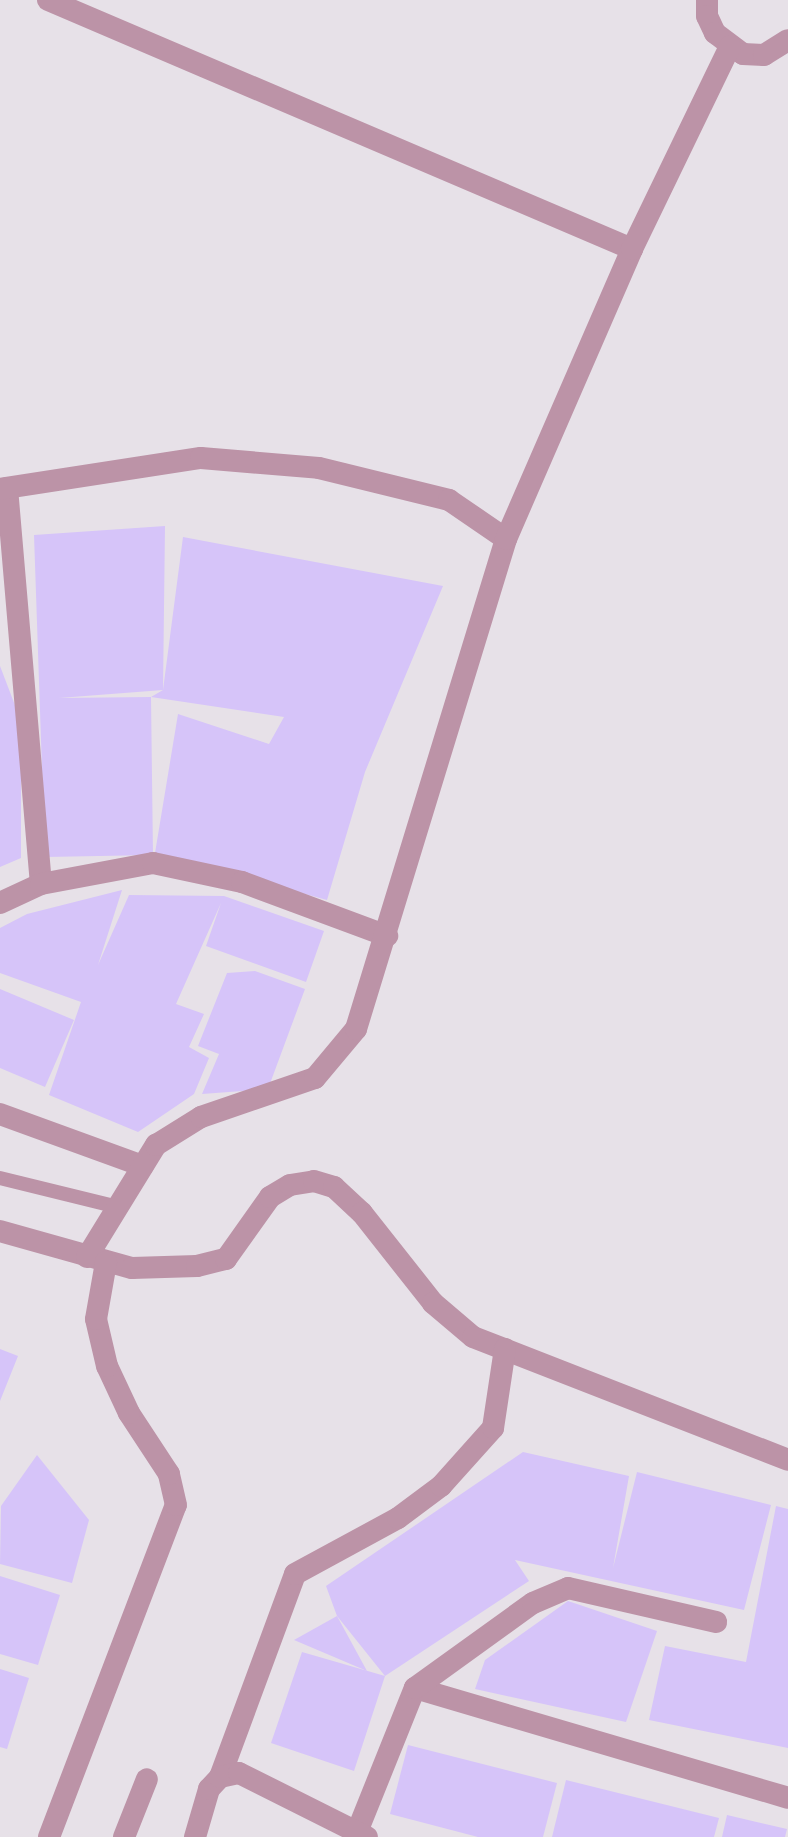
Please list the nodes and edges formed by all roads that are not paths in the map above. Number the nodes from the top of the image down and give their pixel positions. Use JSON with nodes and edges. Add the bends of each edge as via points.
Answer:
{"nodes":[{"id":1,"x":707,"y":0,"type":"edge"},
{"id":2,"x":57,"y":1,"type":"edge"},
{"id":3,"x":788,"y":40,"type":"edge"},
{"id":4,"x":730,"y":46,"type":"junction"},
{"id":5,"x":632,"y":249,"type":"junction"},
{"id":6,"x":3,"y":488,"type":"edge"},
{"id":7,"x":506,"y":539,"type":"junction"},
{"id":8,"x":41,"y":884,"type":"junction"},
{"id":9,"x":0,"y":903,"type":"edge"},
{"id":10,"x":387,"y":936,"type":"junction"},
{"id":11,"x":0,"y":1114,"type":"edge"},
{"id":12,"x":143,"y":1166,"type":"junction"},
{"id":13,"x":0,"y":1178,"type":"edge"},
{"id":14,"x":118,"y":1207,"type":"junction"},
{"id":15,"x":0,"y":1231,"type":"edge"},
{"id":16,"x":96,"y":1259,"type":"junction"},
{"id":17,"x":505,"y":1349,"type":"junction"},
{"id":18,"x":788,"y":1460,"type":"edge"},
{"id":19,"x":716,"y":1622,"type":"dead end"},
{"id":20,"x":415,"y":1688,"type":"junction"},
{"id":21,"x":220,"y":1777,"type":"junction"},
{"id":22,"x":147,"y":1779,"type":"dead end"},
{"id":23,"x":788,"y":1798,"type":"edge"},
{"id":24,"x":362,"y":1834,"type":"edge"},
{"id":25,"x":49,"y":1837,"type":"edge"},
{"id":26,"x":124,"y":1837,"type":"edge"},
{"id":27,"x":195,"y":1837,"type":"edge"}],
"edges":[{"from":1,"to":4,"type":"street","via":[[711,25]]},
{"from":2,"to":5,"type":"street"},
{"from":3,"to":4,"type":"street","via":[[764,55],[743,54]]},
{"from":4,"to":5,"type":"street"},
{"from":5,"to":7,"type":"street"},
{"from":6,"to":7,"type":"street","via":[[201,458],[319,468],[449,500]]},
{"from":6,"to":8,"type":"street"},
{"from":7,"to":10,"type":"street"},
{"from":8,"to":9,"type":"street"},
{"from":8,"to":10,"type":"street","via":[[153,863],[242,882]]},
{"from":10,"to":12,"type":"street","via":[[356,1029],[315,1078],[201,1117],[156,1145]]},
{"from":11,"to":12,"type":"street"},
{"from":12,"to":14,"type":"street"},
{"from":13,"to":14,"type":"lane"},
{"from":14,"to":16,"type":"street"},
{"from":15,"to":16,"type":"street"},
{"from":16,"to":17,"type":"street","via":[[152,1269],[226,1259],[270,1197],[290,1185],[314,1181],[345,1193],[433,1303],[473,1337]]},
{"from":16,"to":25,"type":"street","via":[[96,1319],[107,1366],[129,1413],[169,1474],[176,1505]]},
{"from":17,"to":18,"type":"street"},
{"from":17,"to":21,"type":"street","via":[[493,1428],[441,1486],[398,1518],[295,1574]]},
{"from":19,"to":20,"type":"street","via":[[568,1588],[533,1603]]},
{"from":20,"to":23,"type":"street"},
{"from":20,"to":24,"type":"street"},
{"from":21,"to":24,"type":"street","via":[[239,1773]]},
{"from":21,"to":27,"type":"street","via":[[209,1789]]},
{"from":22,"to":26,"type":"street"}]}
